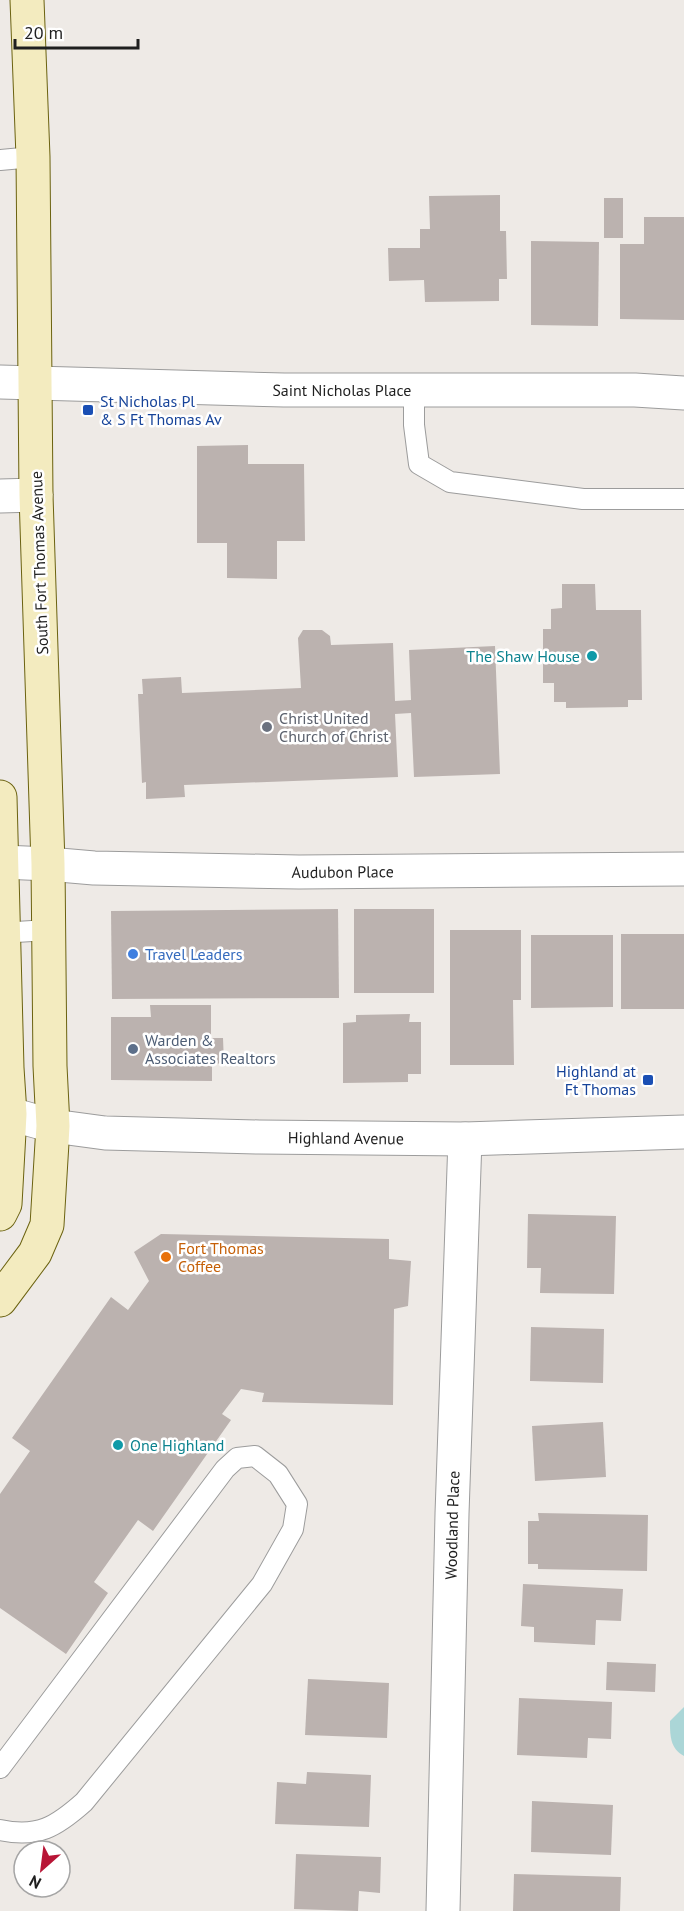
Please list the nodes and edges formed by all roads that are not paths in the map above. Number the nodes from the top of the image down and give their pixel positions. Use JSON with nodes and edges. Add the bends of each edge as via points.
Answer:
{"nodes":[{"id":1,"x":27,"y":0,"type":"edge"},
{"id":2,"x":33,"y":157,"type":"junction"},
{"id":3,"x":0,"y":160,"type":"edge"},
{"id":4,"x":0,"y":382,"type":"edge"},
{"id":5,"x":35,"y":384,"type":"junction"},
{"id":6,"x":414,"y":390,"type":"junction"},
{"id":7,"x":684,"y":393,"type":"edge"},
{"id":8,"x":36,"y":495,"type":"junction"},
{"id":9,"x":0,"y":496,"type":"edge"},
{"id":10,"x":684,"y":499,"type":"edge"},
{"id":11,"x":0,"y":797,"type":"edge"},
{"id":12,"x":1,"y":862,"type":"edge"},
{"id":13,"x":48,"y":864,"type":"junction"},
{"id":14,"x":684,"y":868,"type":"edge"},
{"id":15,"x":48,"y":930,"type":"junction"},
{"id":16,"x":2,"y":932,"type":"edge"},
{"id":17,"x":5,"y":1113,"type":"edge"},
{"id":18,"x":53,"y":1126,"type":"junction"},
{"id":19,"x":684,"y":1132,"type":"edge"},
{"id":20,"x":465,"y":1140,"type":"junction"},
{"id":21,"x":0,"y":1214,"type":"edge"},
{"id":22,"x":0,"y":1300,"type":"edge"},
{"id":23,"x":0,"y":1768,"type":"edge"},
{"id":24,"x":0,"y":1830,"type":"edge"},
{"id":25,"x":443,"y":1911,"type":"edge"}],
"edges":[{"from":1,"to":2,"type":"main road","name":"South Fort Thomas Avenue"},
{"from":2,"to":3,"type":"lane"},
{"from":2,"to":5,"type":"main road","name":"South Fort Thomas Avenue"},
{"from":4,"to":5,"type":"street","name":"Saint Nicholas Place"},
{"from":5,"to":6,"type":"street","name":"Saint Nicholas Place"},
{"from":5,"to":8,"type":"main road","name":"South Fort Thomas Avenue"},
{"from":6,"to":7,"type":"street","name":"Saint Nicholas Place"},
{"from":6,"to":10,"type":"lane","via":[[419,464],[450,482],[583,500]]},
{"from":8,"to":9,"type":"street"},
{"from":8,"to":13,"type":"main road","name":"South Fort Thomas Avenue"},
{"from":11,"to":12,"type":"main road"},
{"from":12,"to":13,"type":"street","name":"Audubon Place"},
{"from":12,"to":16,"type":"main road"},
{"from":13,"to":14,"type":"street","name":"Audubon Place","via":[[299,872]]},
{"from":13,"to":15,"type":"main road","name":"South Fort Thomas Avenue"},
{"from":15,"to":16,"type":"lane"},
{"from":15,"to":18,"type":"main road","name":"South Fort Thomas Avenue"},
{"from":16,"to":17,"type":"main road"},
{"from":17,"to":18,"type":"street","name":"Highland Avenue"},
{"from":17,"to":21,"type":"main road","via":[[5,1204]]},
{"from":18,"to":20,"type":"street","name":"Highland Avenue","via":[[105,1133]]},
{"from":18,"to":22,"type":"main road","name":"South Fort Thomas Avenue","via":[[47,1225],[35,1253]]},
{"from":19,"to":20,"type":"street","name":"Highland Avenue"},
{"from":20,"to":25,"type":"street","name":"Woodland Place"},
{"from":23,"to":24,"type":"lane","via":[[225,1469],[237,1458],[255,1456],[278,1474],[297,1504],[293,1529],[262,1584],[84,1802],[64,1820],[43,1830]]}]}
